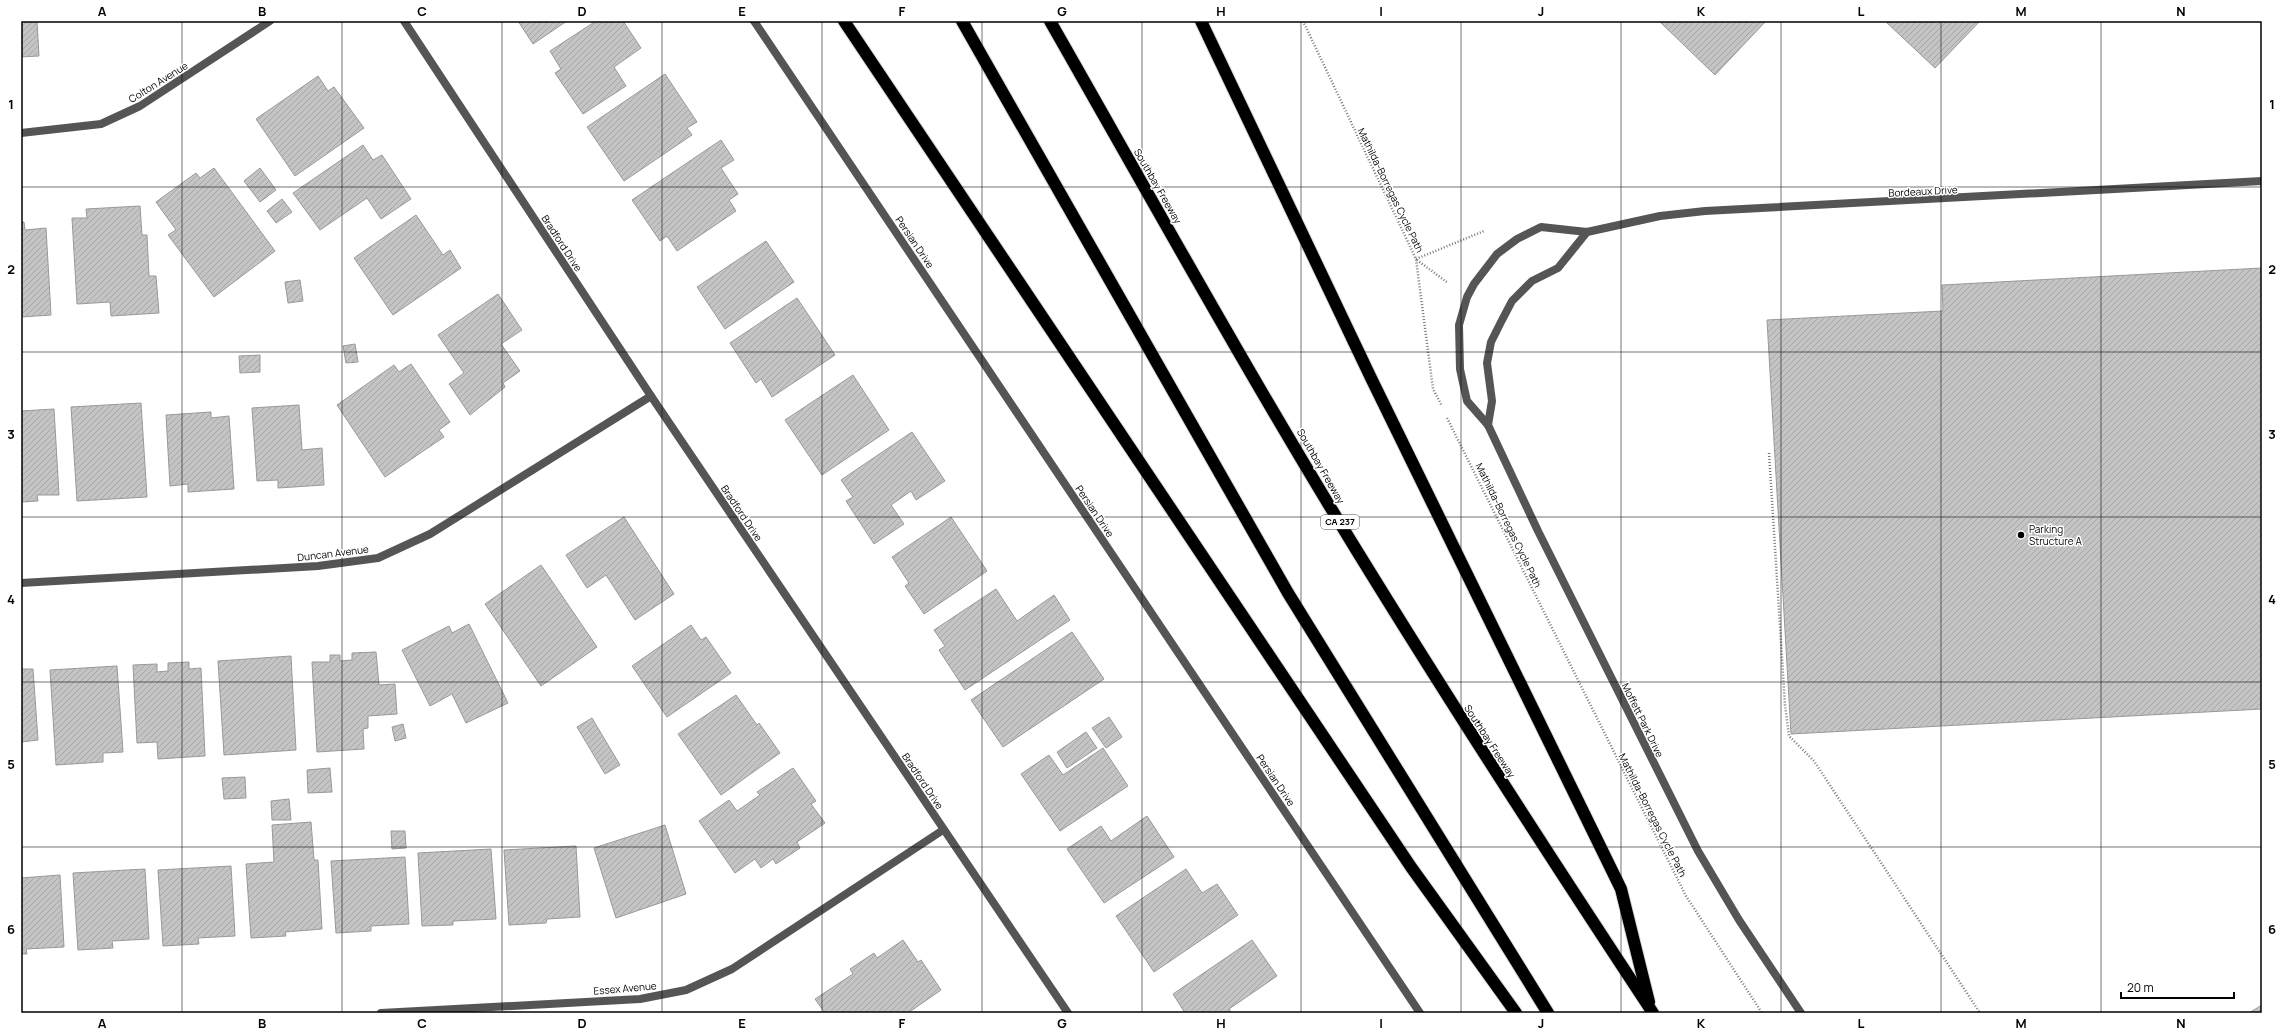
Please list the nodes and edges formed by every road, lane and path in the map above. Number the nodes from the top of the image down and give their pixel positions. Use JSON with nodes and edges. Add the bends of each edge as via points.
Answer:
{"nodes":[{"id":1,"x":270,"y":21,"type":"edge"},
{"id":2,"x":404,"y":21,"type":"edge"},
{"id":3,"x":754,"y":21,"type":"edge"},
{"id":4,"x":844,"y":21,"type":"edge"},
{"id":5,"x":962,"y":21,"type":"edge"},
{"id":6,"x":1050,"y":21,"type":"edge"},
{"id":7,"x":1201,"y":21,"type":"edge"},
{"id":8,"x":1303,"y":21,"type":"edge"},
{"id":9,"x":21,"y":133,"type":"edge"},
{"id":10,"x":2262,"y":182,"type":"edge"},
{"id":11,"x":1587,"y":232,"type":"junction"},
{"id":12,"x":1416,"y":259,"type":"junction"},
{"id":13,"x":1447,"y":282,"type":"dead end"},
{"id":14,"x":651,"y":396,"type":"junction"},
{"id":15,"x":1488,"y":425,"type":"junction"},
{"id":16,"x":1769,"y":453,"type":"dead end"},
{"id":17,"x":21,"y":583,"type":"edge"},
{"id":18,"x":943,"y":830,"type":"junction"},
{"id":19,"x":1652,"y":1012,"type":"edge"},
{"id":20,"x":381,"y":1013,"type":"edge"},
{"id":21,"x":1068,"y":1013,"type":"edge"},
{"id":22,"x":1420,"y":1013,"type":"edge"},
{"id":23,"x":1516,"y":1013,"type":"edge"},
{"id":24,"x":1548,"y":1013,"type":"edge"},
{"id":25,"x":1762,"y":1013,"type":"edge"},
{"id":26,"x":1801,"y":1013,"type":"edge"},
{"id":27,"x":1980,"y":1013,"type":"edge"}],
"edges":[{"from":1,"to":9,"type":"street","name":"Colton Avenue","via":[[140,106],[101,124]]},
{"from":2,"to":14,"type":"street","name":"Bradford Drive"},
{"from":3,"to":22,"type":"street","name":"Persian Drive"},
{"from":4,"to":23,"type":"highway","via":[[1411,867]]},
{"from":5,"to":24,"type":"highway","via":[[1288,593]]},
{"from":6,"to":19,"type":"highway","name":"Southbay Freeway","number":"CA 237","via":[[1355,548],[1459,716]]},
{"from":7,"to":19,"type":"highway","via":[[1368,371],[1621,889]]},
{"from":8,"to":12,"type":"path","name":"Mathilda-Borregas Cycle Path"},
{"from":10,"to":11,"type":"street","name":"Bordeaux Drive","via":[[1705,211],[1660,216]]},
{"from":11,"to":15,"type":"street","via":[[1558,268],[1532,281],[1512,301],[1500,322],[1491,342],[1487,363],[1492,401]]},
{"from":11,"to":15,"type":"street","name":"Moffett Park Drive","via":[[1541,227],[1517,239],[1497,254],[1467,297],[1459,325],[1460,369],[1467,401]]},
{"from":12,"to":13,"type":"path"},
{"from":12,"to":25,"type":"path","name":"Mathilda-Borregas Cycle Path","via":[[1433,389],[1686,896]]},
{"from":14,"to":17,"type":"street","name":"Duncan Avenue","via":[[430,534],[378,558],[318,566]]},
{"from":14,"to":18,"type":"street","name":"Bradford Drive"},
{"from":15,"to":26,"type":"street","name":"Moffett Park Drive","via":[[1549,553],[1698,850],[1739,920]]},
{"from":16,"to":27,"type":"path","via":[[1784,705],[1789,736],[1814,760]]},
{"from":18,"to":20,"type":"street","name":"Essex Avenue","via":[[732,969],[686,990],[640,999]]},
{"from":18,"to":21,"type":"street","name":"Bradford Drive"}]}
